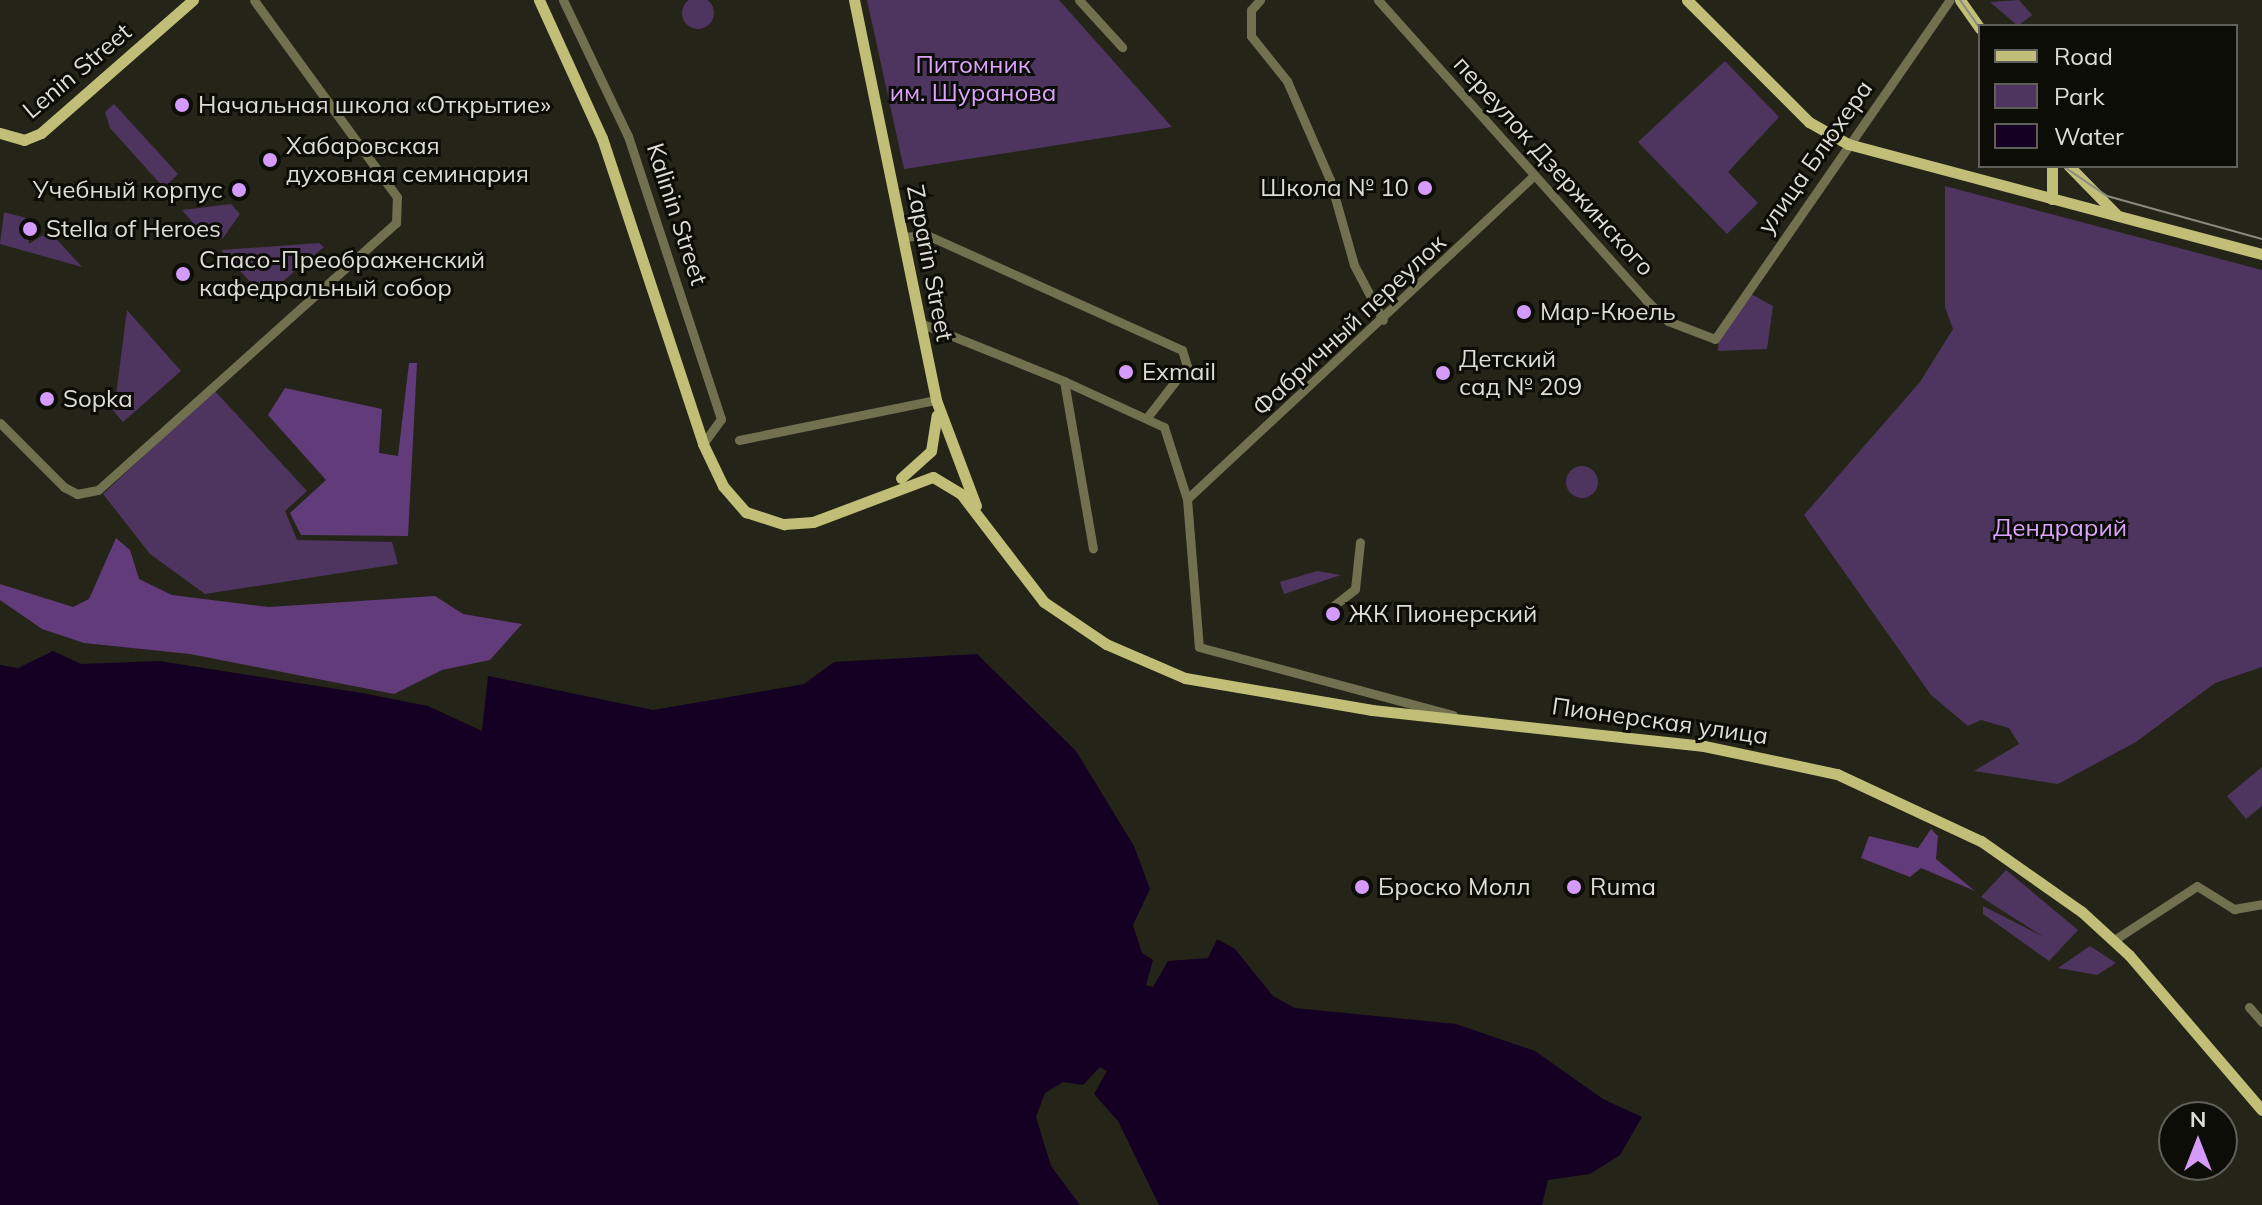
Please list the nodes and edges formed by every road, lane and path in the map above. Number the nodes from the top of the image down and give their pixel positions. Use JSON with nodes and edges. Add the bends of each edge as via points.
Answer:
{"nodes":[{"id":1,"x":193,"y":0,"type":"edge"},
{"id":2,"x":254,"y":0,"type":"edge"},
{"id":3,"x":539,"y":0,"type":"edge"},
{"id":4,"x":563,"y":0,"type":"edge"},
{"id":5,"x":854,"y":0,"type":"edge"},
{"id":6,"x":1079,"y":0,"type":"edge"},
{"id":7,"x":1260,"y":0,"type":"edge"},
{"id":8,"x":1378,"y":0,"type":"edge"},
{"id":9,"x":1687,"y":0,"type":"edge"},
{"id":10,"x":1950,"y":0,"type":"edge"},
{"id":11,"x":1960,"y":0,"type":"edge"},
{"id":12,"x":1978,"y":26,"type":"edge"},
{"id":13,"x":1122,"y":47,"type":"dead end"},
{"id":14,"x":0,"y":133,"type":"edge"},
{"id":15,"x":1848,"y":144,"type":"junction"},
{"id":16,"x":2052,"y":168,"type":"edge"},
{"id":17,"x":2071,"y":168,"type":"edge"},
{"id":18,"x":1535,"y":175,"type":"junction"},
{"id":19,"x":2052,"y":199,"type":"junction"},
{"id":20,"x":2118,"y":215,"type":"junction"},
{"id":21,"x":903,"y":237,"type":"junction"},
{"id":22,"x":2262,"y":254,"type":"edge"},
{"id":23,"x":1383,"y":320,"type":"junction"},
{"id":24,"x":920,"y":323,"type":"junction"},
{"id":25,"x":1715,"y":339,"type":"joint"},
{"id":26,"x":1064,"y":381,"type":"junction"},
{"id":27,"x":936,"y":400,"type":"junction"},
{"id":28,"x":1149,"y":415,"type":"junction"},
{"id":29,"x":0,"y":423,"type":"edge"},
{"id":30,"x":739,"y":440,"type":"dead end"},
{"id":31,"x":703,"y":444,"type":"junction"},
{"id":32,"x":869,"y":498,"type":"junction"},
{"id":33,"x":1187,"y":499,"type":"junction"},
{"id":34,"x":986,"y":528,"type":"junction"},
{"id":35,"x":1360,"y":542,"type":"dead end"},
{"id":36,"x":1093,"y":549,"type":"dead end"},
{"id":37,"x":1332,"y":607,"type":"dead end"},
{"id":38,"x":1464,"y":717,"type":"junction"},
{"id":39,"x":2262,"y":904,"type":"edge"},
{"id":40,"x":2114,"y":940,"type":"junction"},
{"id":41,"x":2249,"y":1007,"type":"dead end"},
{"id":42,"x":2262,"y":1022,"type":"edge"},
{"id":43,"x":2262,"y":1110,"type":"edge"}],
"edges":[{"from":1,"to":14,"type":"main road","name":"Lenin Street","via":[[24,140]]},
{"from":2,"to":29,"type":"street","via":[[397,197],[392,230],[98,490],[77,494],[64,487]]},
{"from":3,"to":31,"type":"main road","name":"Kalinin Street","via":[[602,138]]},
{"from":4,"to":31,"type":"street","name":"Kalinin Street","via":[[628,136],[721,419]]},
{"from":5,"to":21,"type":"main road","name":"Zaparin Street"},
{"from":6,"to":13,"type":"street"},
{"from":7,"to":23,"type":"street","via":[[1251,10],[1251,36],[1287,81],[1330,180],[1354,265]]},
{"from":8,"to":18,"type":"street","name":"переулок Дзержинского"},
{"from":9,"to":15,"type":"main road","via":[[1809,122]]},
{"from":10,"to":15,"type":"street","name":"улица Блюхера"},
{"from":11,"to":12,"type":"main road"},
{"from":15,"to":19,"type":"main road"},
{"from":15,"to":25,"type":"street","name":"улица Блюхера"},
{"from":16,"to":19,"type":"main road"},
{"from":17,"to":20,"type":"main road"},
{"from":18,"to":23,"type":"street","name":"Фабричный переулок"},
{"from":18,"to":25,"type":"street","name":"переулок Дзержинского","via":[[1668,321]]},
{"from":19,"to":20,"type":"main road"},
{"from":20,"to":22,"type":"main road"},
{"from":21,"to":24,"type":"main road","name":"Zaparin Street"},
{"from":21,"to":28,"type":"street","via":[[927,235],[1182,350],[1187,366]]},
{"from":23,"to":33,"type":"street","name":"Фабричный переулок"},
{"from":24,"to":26,"type":"street"},
{"from":24,"to":27,"type":"main road","name":"Zaparin Street"},
{"from":26,"to":28,"type":"street"},
{"from":26,"to":36,"type":"street"},
{"from":27,"to":30,"type":"street"},
{"from":27,"to":32,"type":"main road","via":[[931,451]]},
{"from":27,"to":34,"type":"main road","name":"Zaparin Street"},
{"from":28,"to":33,"type":"street","via":[[1173,445]]},
{"from":31,"to":32,"type":"main road","name":"Kalinin Street","via":[[723,486],[763,520],[813,522]]},
{"from":32,"to":34,"type":"main road","name":"Пионерская улица","via":[[933,477],[950,481]]},
{"from":33,"to":38,"type":"street","via":[[1199,647]]},
{"from":34,"to":38,"type":"main road","name":"Пионерская улица","via":[[1044,602],[1141,664],[1225,688],[1372,710]]},
{"from":35,"to":37,"type":"street","via":[[1355,589]]},
{"from":38,"to":40,"type":"main road","name":"Пионерская улица","via":[[1728,750],[1837,774],[1981,841]]},
{"from":39,"to":40,"type":"street","via":[[2234,909],[2197,886]]},
{"from":40,"to":43,"type":"main road","name":"Пионерская улица"},
{"from":41,"to":42,"type":"street"}]}
